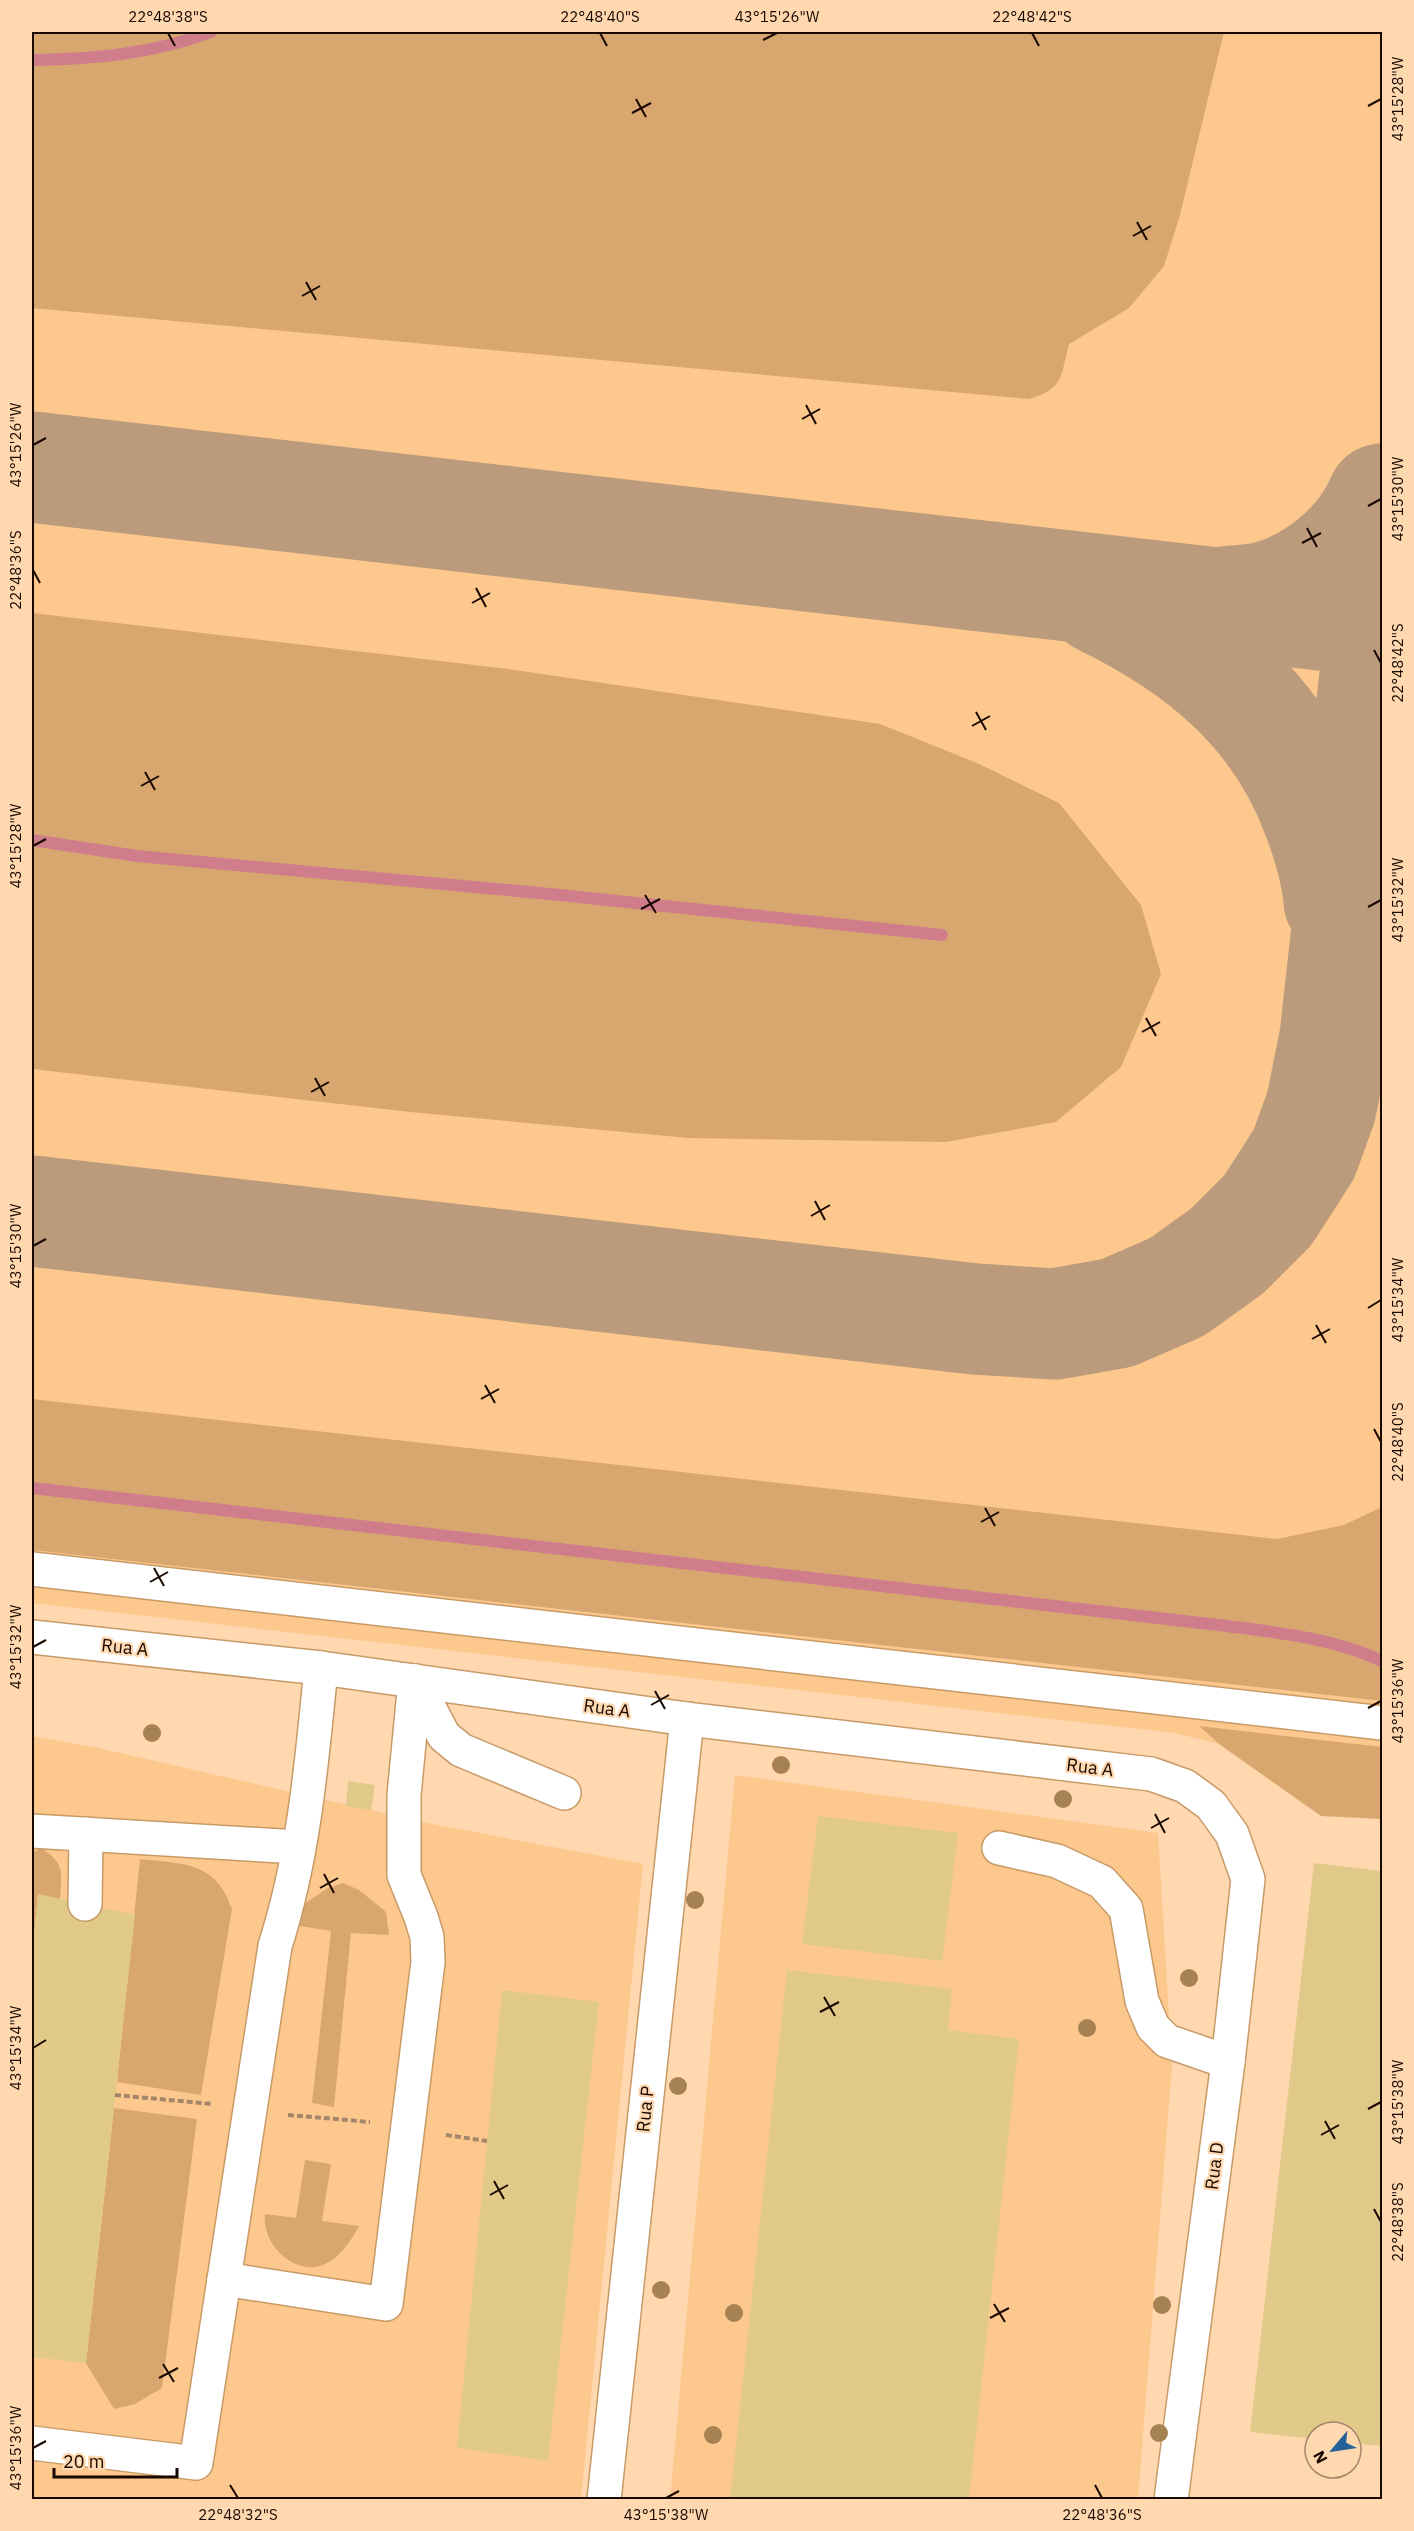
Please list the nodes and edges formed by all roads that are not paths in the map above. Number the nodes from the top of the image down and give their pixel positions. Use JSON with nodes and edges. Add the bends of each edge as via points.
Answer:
{"nodes":[{"id":1,"x":32,"y":1569,"type":"edge"},
{"id":2,"x":32,"y":1636,"type":"edge"},
{"id":3,"x":321,"y":1668,"type":"junction"},
{"id":4,"x":415,"y":1681,"type":"junction"},
{"id":5,"x":687,"y":1719,"type":"junction"},
{"id":6,"x":1383,"y":1723,"type":"edge"},
{"id":7,"x":564,"y":1793,"type":"dead end"},
{"id":8,"x":32,"y":1831,"type":"edge"},
{"id":9,"x":86,"y":1834,"type":"junction"},
{"id":10,"x":1232,"y":1834,"type":"joint"},
{"id":11,"x":298,"y":1847,"type":"junction"},
{"id":12,"x":999,"y":1848,"type":"dead end"},
{"id":13,"x":85,"y":1904,"type":"dead end"},
{"id":14,"x":1227,"y":2062,"type":"junction"},
{"id":15,"x":224,"y":2279,"type":"junction"},
{"id":16,"x":32,"y":2444,"type":"edge"},
{"id":17,"x":604,"y":2499,"type":"edge"},
{"id":18,"x":1171,"y":2499,"type":"edge"}],
"edges":[{"from":1,"to":6,"type":"lane"},
{"from":2,"to":3,"type":"lane","name":"Rua A"},
{"from":3,"to":4,"type":"lane","name":"Rua A"},
{"from":3,"to":11,"type":"lane","via":[[310,1781]]},
{"from":4,"to":5,"type":"lane","name":"Rua A"},
{"from":4,"to":7,"type":"lane","via":[[444,1736],[461,1750]]},
{"from":4,"to":15,"type":"lane","via":[[404,1795],[404,1875],[427,1937],[428,1962],[386,2304]]},
{"from":5,"to":10,"type":"lane","name":"Rua A","via":[[1151,1774],[1185,1786],[1211,1805]]},
{"from":5,"to":17,"type":"lane","name":"Rua P"},
{"from":8,"to":9,"type":"lane"},
{"from":9,"to":11,"type":"lane"},
{"from":9,"to":13,"type":"lane"},
{"from":10,"to":14,"type":"lane","name":"Rua D","via":[[1248,1879]]},
{"from":11,"to":15,"type":"lane","via":[[275,1946]]},
{"from":12,"to":14,"type":"lane","via":[[1057,1861],[1102,1882],[1126,1910],[1142,2001],[1154,2027],[1167,2041]]},
{"from":14,"to":18,"type":"lane","name":"Rua D"},
{"from":15,"to":16,"type":"lane","via":[[196,2463]]}]}
